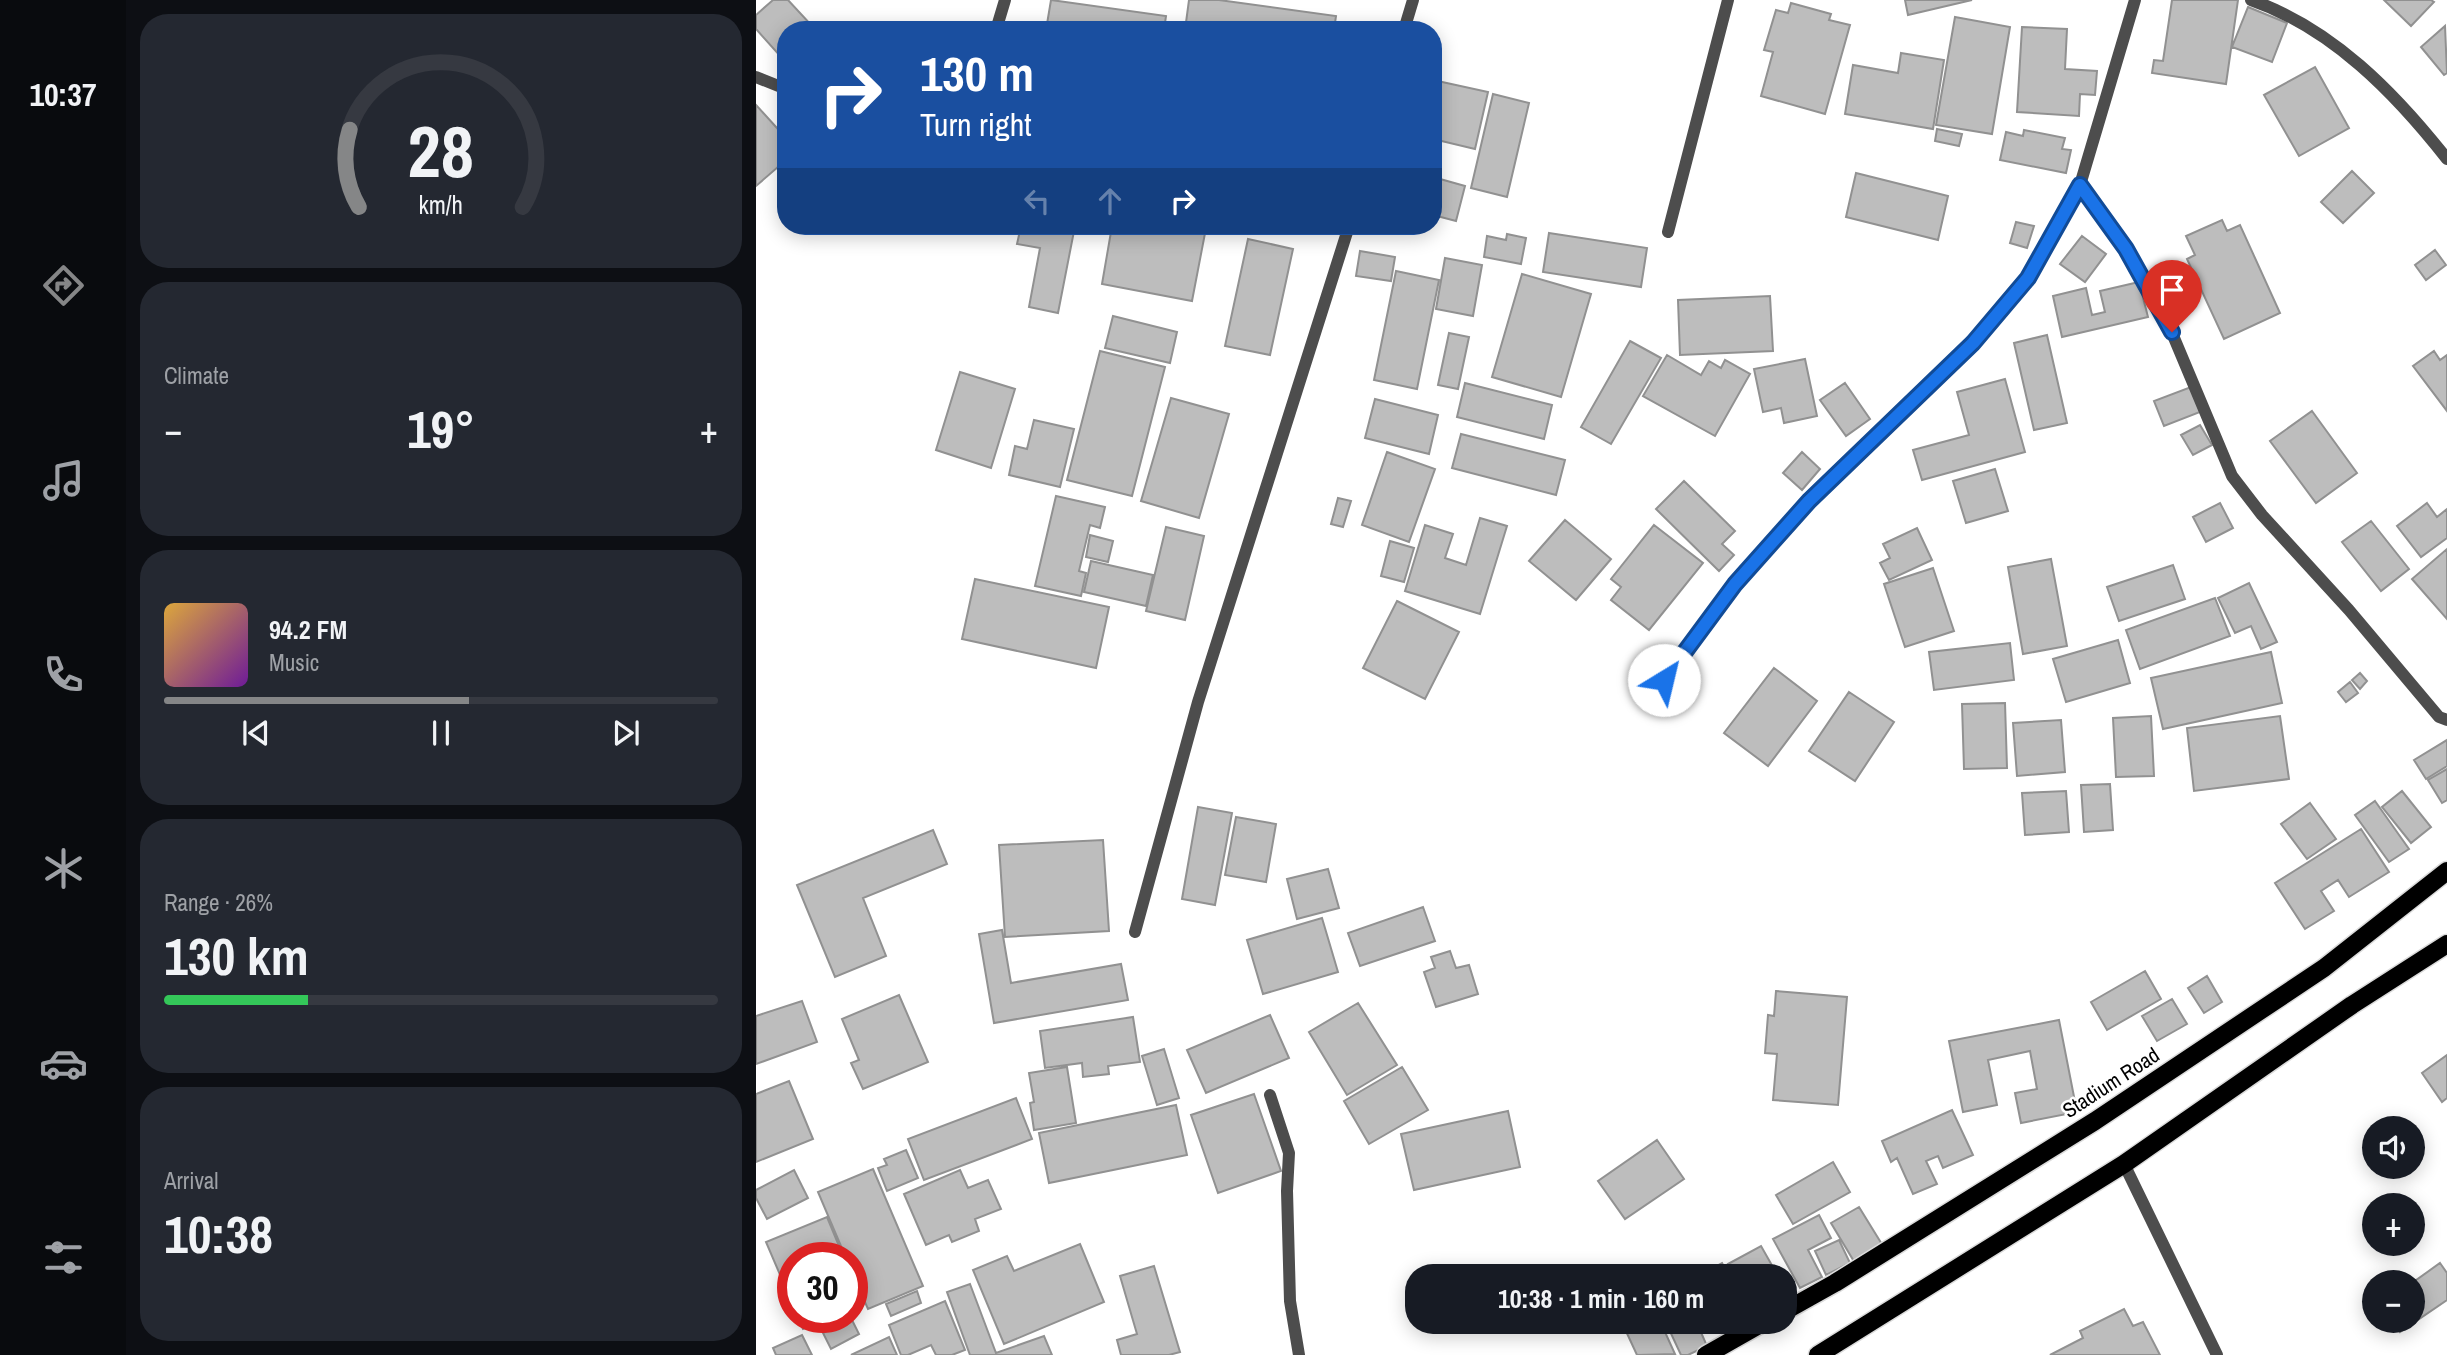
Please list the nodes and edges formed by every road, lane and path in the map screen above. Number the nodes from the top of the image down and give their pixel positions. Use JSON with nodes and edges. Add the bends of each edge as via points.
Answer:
{"nodes":[{"id":1,"x":1005,"y":0,"type":"edge"},
{"id":2,"x":1413,"y":0,"type":"edge"},
{"id":3,"x":1728,"y":0,"type":"edge"},
{"id":4,"x":2135,"y":0,"type":"edge"},
{"id":5,"x":2251,"y":0,"type":"edge"},
{"id":6,"x":999,"y":21,"type":"edge"},
{"id":7,"x":1407,"y":21,"type":"edge"},
{"id":8,"x":756,"y":77,"type":"edge"},
{"id":9,"x":777,"y":85,"type":"edge"},
{"id":10,"x":2447,"y":159,"type":"edge"},
{"id":11,"x":2080,"y":185,"type":"junction"},
{"id":12,"x":1668,"y":232,"type":"dead end"},
{"id":13,"x":1347,"y":235,"type":"edge"},
{"id":14,"x":1664,"y":680,"type":"dead end"},
{"id":15,"x":2447,"y":720,"type":"edge"},
{"id":16,"x":2447,"y":871,"type":"edge"},
{"id":17,"x":1135,"y":932,"type":"dead end"},
{"id":18,"x":2447,"y":944,"type":"edge"},
{"id":19,"x":1270,"y":1095,"type":"dead end"},
{"id":20,"x":2124,"y":1164,"type":"junction"},
{"id":21,"x":1797,"y":1304,"type":"edge"},
{"id":22,"x":1743,"y":1334,"type":"edge"},
{"id":23,"x":1839,"y":1350,"type":"edge"},
{"id":24,"x":1299,"y":1355,"type":"edge"},
{"id":25,"x":1706,"y":1355,"type":"edge"},
{"id":26,"x":1818,"y":1355,"type":"edge"},
{"id":27,"x":2217,"y":1355,"type":"edge"}],
"edges":[{"from":1,"to":6,"type":"street"},
{"from":2,"to":7,"type":"street"},
{"from":3,"to":12,"type":"street"},
{"from":4,"to":11,"type":"street"},
{"from":5,"to":10,"type":"street","via":[[2319,33],[2391,92]]},
{"from":8,"to":9,"type":"street"},
{"from":11,"to":14,"type":"street","via":[[2028,278],[1981,334],[1809,501],[1735,584]]},
{"from":11,"to":15,"type":"street","via":[[2126,249],[2172,332],[2232,476],[2439,717]]},
{"from":13,"to":17,"type":"street","via":[[1198,702]]},
{"from":16,"to":21,"type":"main road","name":"Stadium Road","via":[[2324,968],[2095,1121]]},
{"from":18,"to":20,"type":"main road"},
{"from":19,"to":24,"type":"street","via":[[1289,1153],[1290,1301]]},
{"from":20,"to":23,"type":"main road"},
{"from":20,"to":27,"type":"street"},
{"from":22,"to":25,"type":"main road"},
{"from":23,"to":26,"type":"main road"}]}
